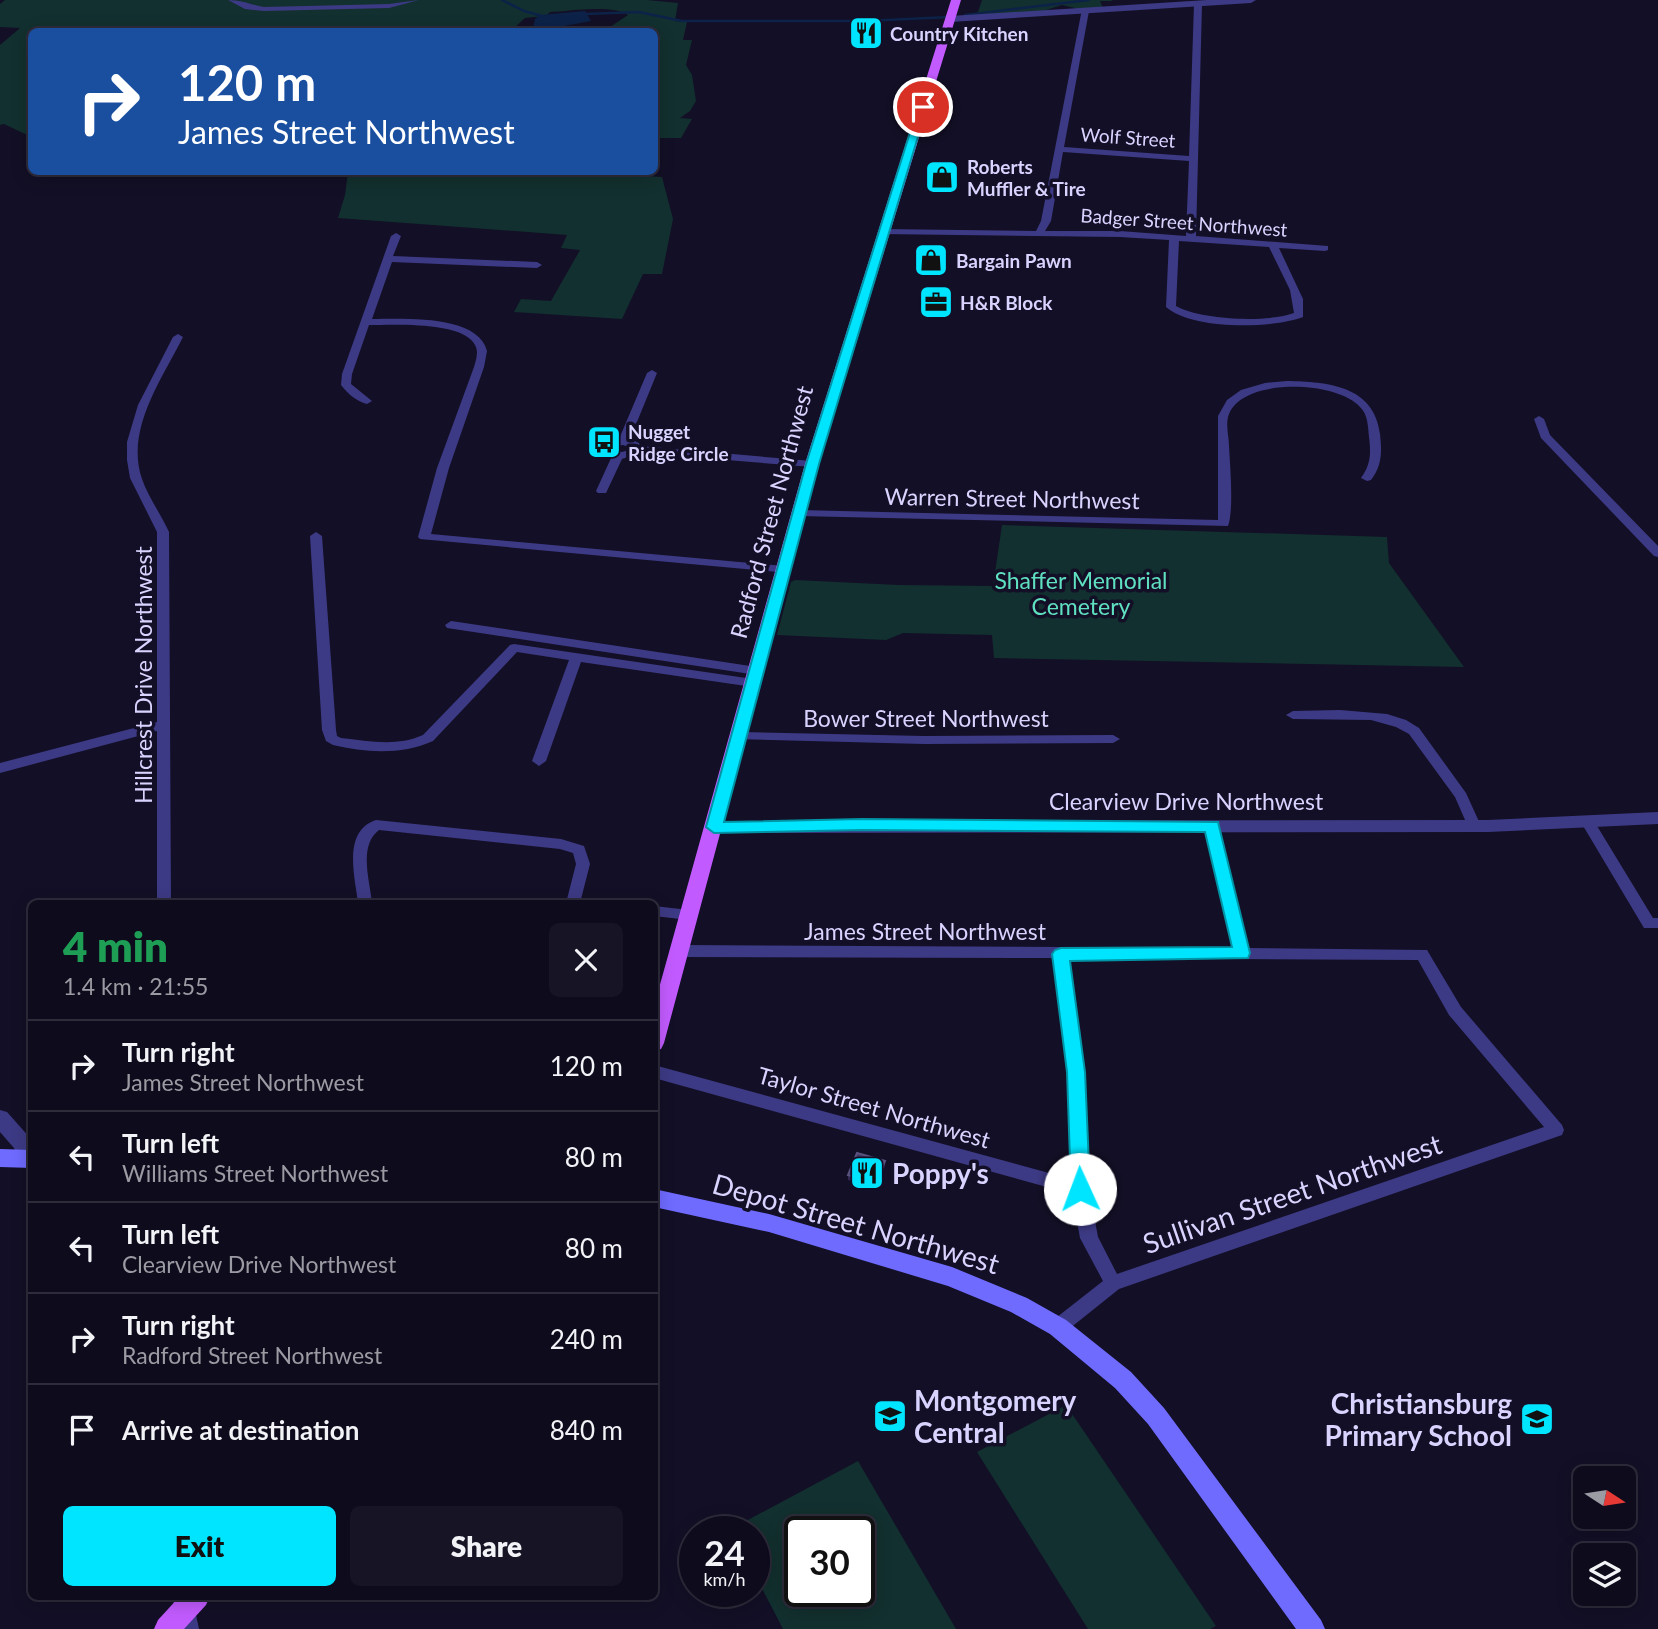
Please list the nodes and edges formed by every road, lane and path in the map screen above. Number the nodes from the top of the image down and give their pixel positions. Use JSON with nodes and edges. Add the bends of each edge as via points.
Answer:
{"nodes":[{"id":1,"x":232,"y":0,"type":"edge"},
{"id":2,"x":415,"y":0,"type":"edge"},
{"id":3,"x":956,"y":0,"type":"edge"},
{"id":4,"x":1251,"y":0,"type":"edge"},
{"id":5,"x":1198,"y":4,"type":"junction"},
{"id":6,"x":1085,"y":11,"type":"junction"},
{"id":7,"x":950,"y":19,"type":"junction"},
{"id":8,"x":1059,"y":149,"type":"junction"},
{"id":9,"x":1193,"y":159,"type":"junction"},
{"id":10,"x":883,"y":232,"type":"junction"},
{"id":11,"x":1041,"y":232,"type":"junction"},
{"id":12,"x":396,"y":236,"type":"dead end"},
{"id":13,"x":1174,"y":238,"type":"junction"},
{"id":14,"x":1191,"y":239,"type":"junction"},
{"id":15,"x":1273,"y":245,"type":"junction"},
{"id":16,"x":1325,"y":248,"type":"dead end"},
{"id":17,"x":389,"y":258,"type":"junction"},
{"id":18,"x":537,"y":265,"type":"dead end"},
{"id":19,"x":366,"y":322,"type":"junction"},
{"id":20,"x":178,"y":337,"type":"dead end"},
{"id":21,"x":652,"y":373,"type":"dead end"},
{"id":22,"x":367,"y":401,"type":"dead end"},
{"id":23,"x":1539,"y":419,"type":"dead end"},
{"id":24,"x":624,"y":441,"type":"junction"},
{"id":25,"x":636,"y":450,"type":"junction"},
{"id":26,"x":618,"y":456,"type":"junction"},
{"id":27,"x":812,"y":464,"type":"junction"},
{"id":28,"x":1367,"y":478,"type":"dead end"},
{"id":29,"x":602,"y":491,"type":"dead end"},
{"id":30,"x":799,"y":513,"type":"junction"},
{"id":31,"x":316,"y":536,"type":"dead end"},
{"id":32,"x":1655,"y":547,"type":"edge"},
{"id":33,"x":784,"y":570,"type":"junction"},
{"id":34,"x":451,"y":625,"type":"dead end"},
{"id":35,"x":577,"y":656,"type":"junction"},
{"id":36,"x":755,"y":677,"type":"junction"},
{"id":37,"x":1293,"y":715,"type":"dead end"},
{"id":38,"x":165,"y":724,"type":"junction"},
{"id":39,"x":739,"y":736,"type":"junction"},
{"id":40,"x":1112,"y":739,"type":"dead end"},
{"id":41,"x":539,"y":761,"type":"dead end"},
{"id":42,"x":0,"y":768,"type":"edge"},
{"id":43,"x":1658,"y":818,"type":"edge"},
{"id":44,"x":1589,"y":824,"type":"junction"},
{"id":45,"x":1212,"y":826,"type":"junction"},
{"id":46,"x":1474,"y":826,"type":"junction"},
{"id":47,"x":714,"y":827,"type":"junction"},
{"id":48,"x":164,"y":900,"type":"edge"},
{"id":49,"x":365,"y":900,"type":"edge"},
{"id":50,"x":577,"y":900,"type":"edge"},
{"id":51,"x":658,"y":911,"type":"edge"},
{"id":52,"x":689,"y":915,"type":"junction"},
{"id":53,"x":1658,"y":923,"type":"edge"},
{"id":54,"x":680,"y":951,"type":"junction"},
{"id":55,"x":1242,"y":953,"type":"junction"},
{"id":56,"x":1061,"y":954,"type":"junction"},
{"id":57,"x":658,"y":1029,"type":"edge"},
{"id":58,"x":658,"y":1073,"type":"edge"},
{"id":59,"x":0,"y":1118,"type":"edge"},
{"id":60,"x":1556,"y":1130,"type":"joint"},
{"id":61,"x":28,"y":1156,"type":"edge"},
{"id":62,"x":0,"y":1158,"type":"edge"},
{"id":63,"x":28,"y":1159,"type":"edge"},
{"id":64,"x":1080,"y":1189,"type":"junction"},
{"id":65,"x":658,"y":1199,"type":"edge"},
{"id":66,"x":1114,"y":1283,"type":"junction"},
{"id":67,"x":1058,"y":1327,"type":"junction"},
{"id":68,"x":188,"y":1608,"type":"edge"},
{"id":69,"x":167,"y":1629,"type":"edge"},
{"id":70,"x":1311,"y":1629,"type":"edge"}],
"edges":[{"from":1,"to":2,"type":"street","via":[[264,9],[389,6]]},
{"from":3,"to":7,"type":"main road","name":"Radford Street Northwest"},
{"from":4,"to":5,"type":"street"},
{"from":5,"to":6,"type":"street"},
{"from":5,"to":9,"type":"street"},
{"from":6,"to":7,"type":"street"},
{"from":6,"to":8,"type":"street"},
{"from":7,"to":10,"type":"main road","name":"Radford Street Northwest"},
{"from":8,"to":9,"type":"street","name":"Wolf Street"},
{"from":8,"to":11,"type":"street"},
{"from":9,"to":14,"type":"street"},
{"from":10,"to":11,"type":"street","name":"Badger Street Northwest"},
{"from":10,"to":27,"type":"main road","name":"Radford Street Northwest"},
{"from":11,"to":13,"type":"street","name":"Badger Street Northwest"},
{"from":12,"to":17,"type":"street"},
{"from":13,"to":14,"type":"street","name":"Badger Street Northwest"},
{"from":13,"to":15,"type":"street","via":[[1171,307],[1196,319],[1288,319],[1299,315],[1301,308]]},
{"from":14,"to":15,"type":"street","name":"Badger Street Northwest"},
{"from":15,"to":16,"type":"street","name":"Badger Street Northwest"},
{"from":17,"to":18,"type":"street"},
{"from":17,"to":19,"type":"street"},
{"from":19,"to":22,"type":"street","via":[[346,385]]},
{"from":19,"to":33,"type":"street","via":[[447,326],[474,335],[481,344],[483,354],[424,537]]},
{"from":20,"to":38,"type":"street","name":"Hillcrest Drive Northwest","via":[[140,416],[133,441],[137,479],[163,532]]},
{"from":21,"to":24,"type":"street"},
{"from":23,"to":32,"type":"street","via":[[1545,436]]},
{"from":24,"to":25,"type":"street"},
{"from":24,"to":26,"type":"street","via":[[609,448]]},
{"from":25,"to":26,"type":"street"},
{"from":25,"to":27,"type":"street"},
{"from":26,"to":29,"type":"street"},
{"from":27,"to":30,"type":"main road","name":"Radford Street Northwest"},
{"from":28,"to":30,"type":"street","name":"Warren Street Northwest","via":[[1377,466],[1372,421],[1362,402],[1315,386],[1273,386],[1243,393],[1232,400],[1223,417],[1224,524]]},
{"from":30,"to":33,"type":"main road","name":"Radford Street Northwest"},
{"from":31,"to":35,"type":"street","via":[[329,730],[338,742],[400,748],[415,745],[428,738],[514,648]]},
{"from":33,"to":36,"type":"main road","name":"Radford Street Northwest"},
{"from":34,"to":36,"type":"street"},
{"from":35,"to":36,"type":"street"},
{"from":35,"to":41,"type":"street"},
{"from":36,"to":39,"type":"main road","name":"Radford Street Northwest"},
{"from":37,"to":46,"type":"street","via":[[1376,716],[1407,726],[1461,796]]},
{"from":38,"to":42,"type":"street"},
{"from":38,"to":48,"type":"street","name":"Hillcrest Drive Northwest"},
{"from":39,"to":40,"type":"street","name":"Bower Street Northwest"},
{"from":39,"to":47,"type":"main road","name":"Radford Street Northwest"},
{"from":43,"to":44,"type":"street","name":"Clearview Drive Northwest"},
{"from":44,"to":46,"type":"street","name":"Clearview Drive Northwest"},
{"from":44,"to":53,"type":"street","via":[[1649,924]]},
{"from":45,"to":46,"type":"street","name":"Clearview Drive Northwest"},
{"from":45,"to":47,"type":"street","name":"Clearview Drive Northwest"},
{"from":45,"to":55,"type":"street"},
{"from":47,"to":52,"type":"main road","name":"Radford Street Northwest"},
{"from":49,"to":50,"type":"street","via":[[362,837],[376,825],[561,844],[579,850],[583,864]]},
{"from":51,"to":52,"type":"street"},
{"from":52,"to":54,"type":"main road","name":"Radford Street Northwest"},
{"from":54,"to":56,"type":"street","name":"James Street Northwest"},
{"from":54,"to":57,"type":"main road","name":"Radford Street Northwest"},
{"from":55,"to":56,"type":"street","name":"James Street Northwest"},
{"from":55,"to":60,"type":"street","name":"James Street Northwest","via":[[1422,954],[1455,1011]]},
{"from":56,"to":64,"type":"street","via":[[1076,1072]]},
{"from":58,"to":64,"type":"street","name":"Taylor Street Northwest"},
{"from":59,"to":61,"type":"street"},
{"from":60,"to":66,"type":"street","name":"Sullivan Street Northwest"},
{"from":62,"to":63,"type":"main road"},
{"from":64,"to":66,"type":"street","via":[[1089,1238]]},
{"from":65,"to":67,"type":"main road","name":"Depot Street Northwest","via":[[769,1223],[952,1277]]},
{"from":66,"to":67,"type":"street","name":"Sullivan Street Northwest"},
{"from":67,"to":70,"type":"main road","name":"Depot Street Northwest","via":[[1123,1380],[1156,1416]]},
{"from":68,"to":69,"type":"main road"}]}
